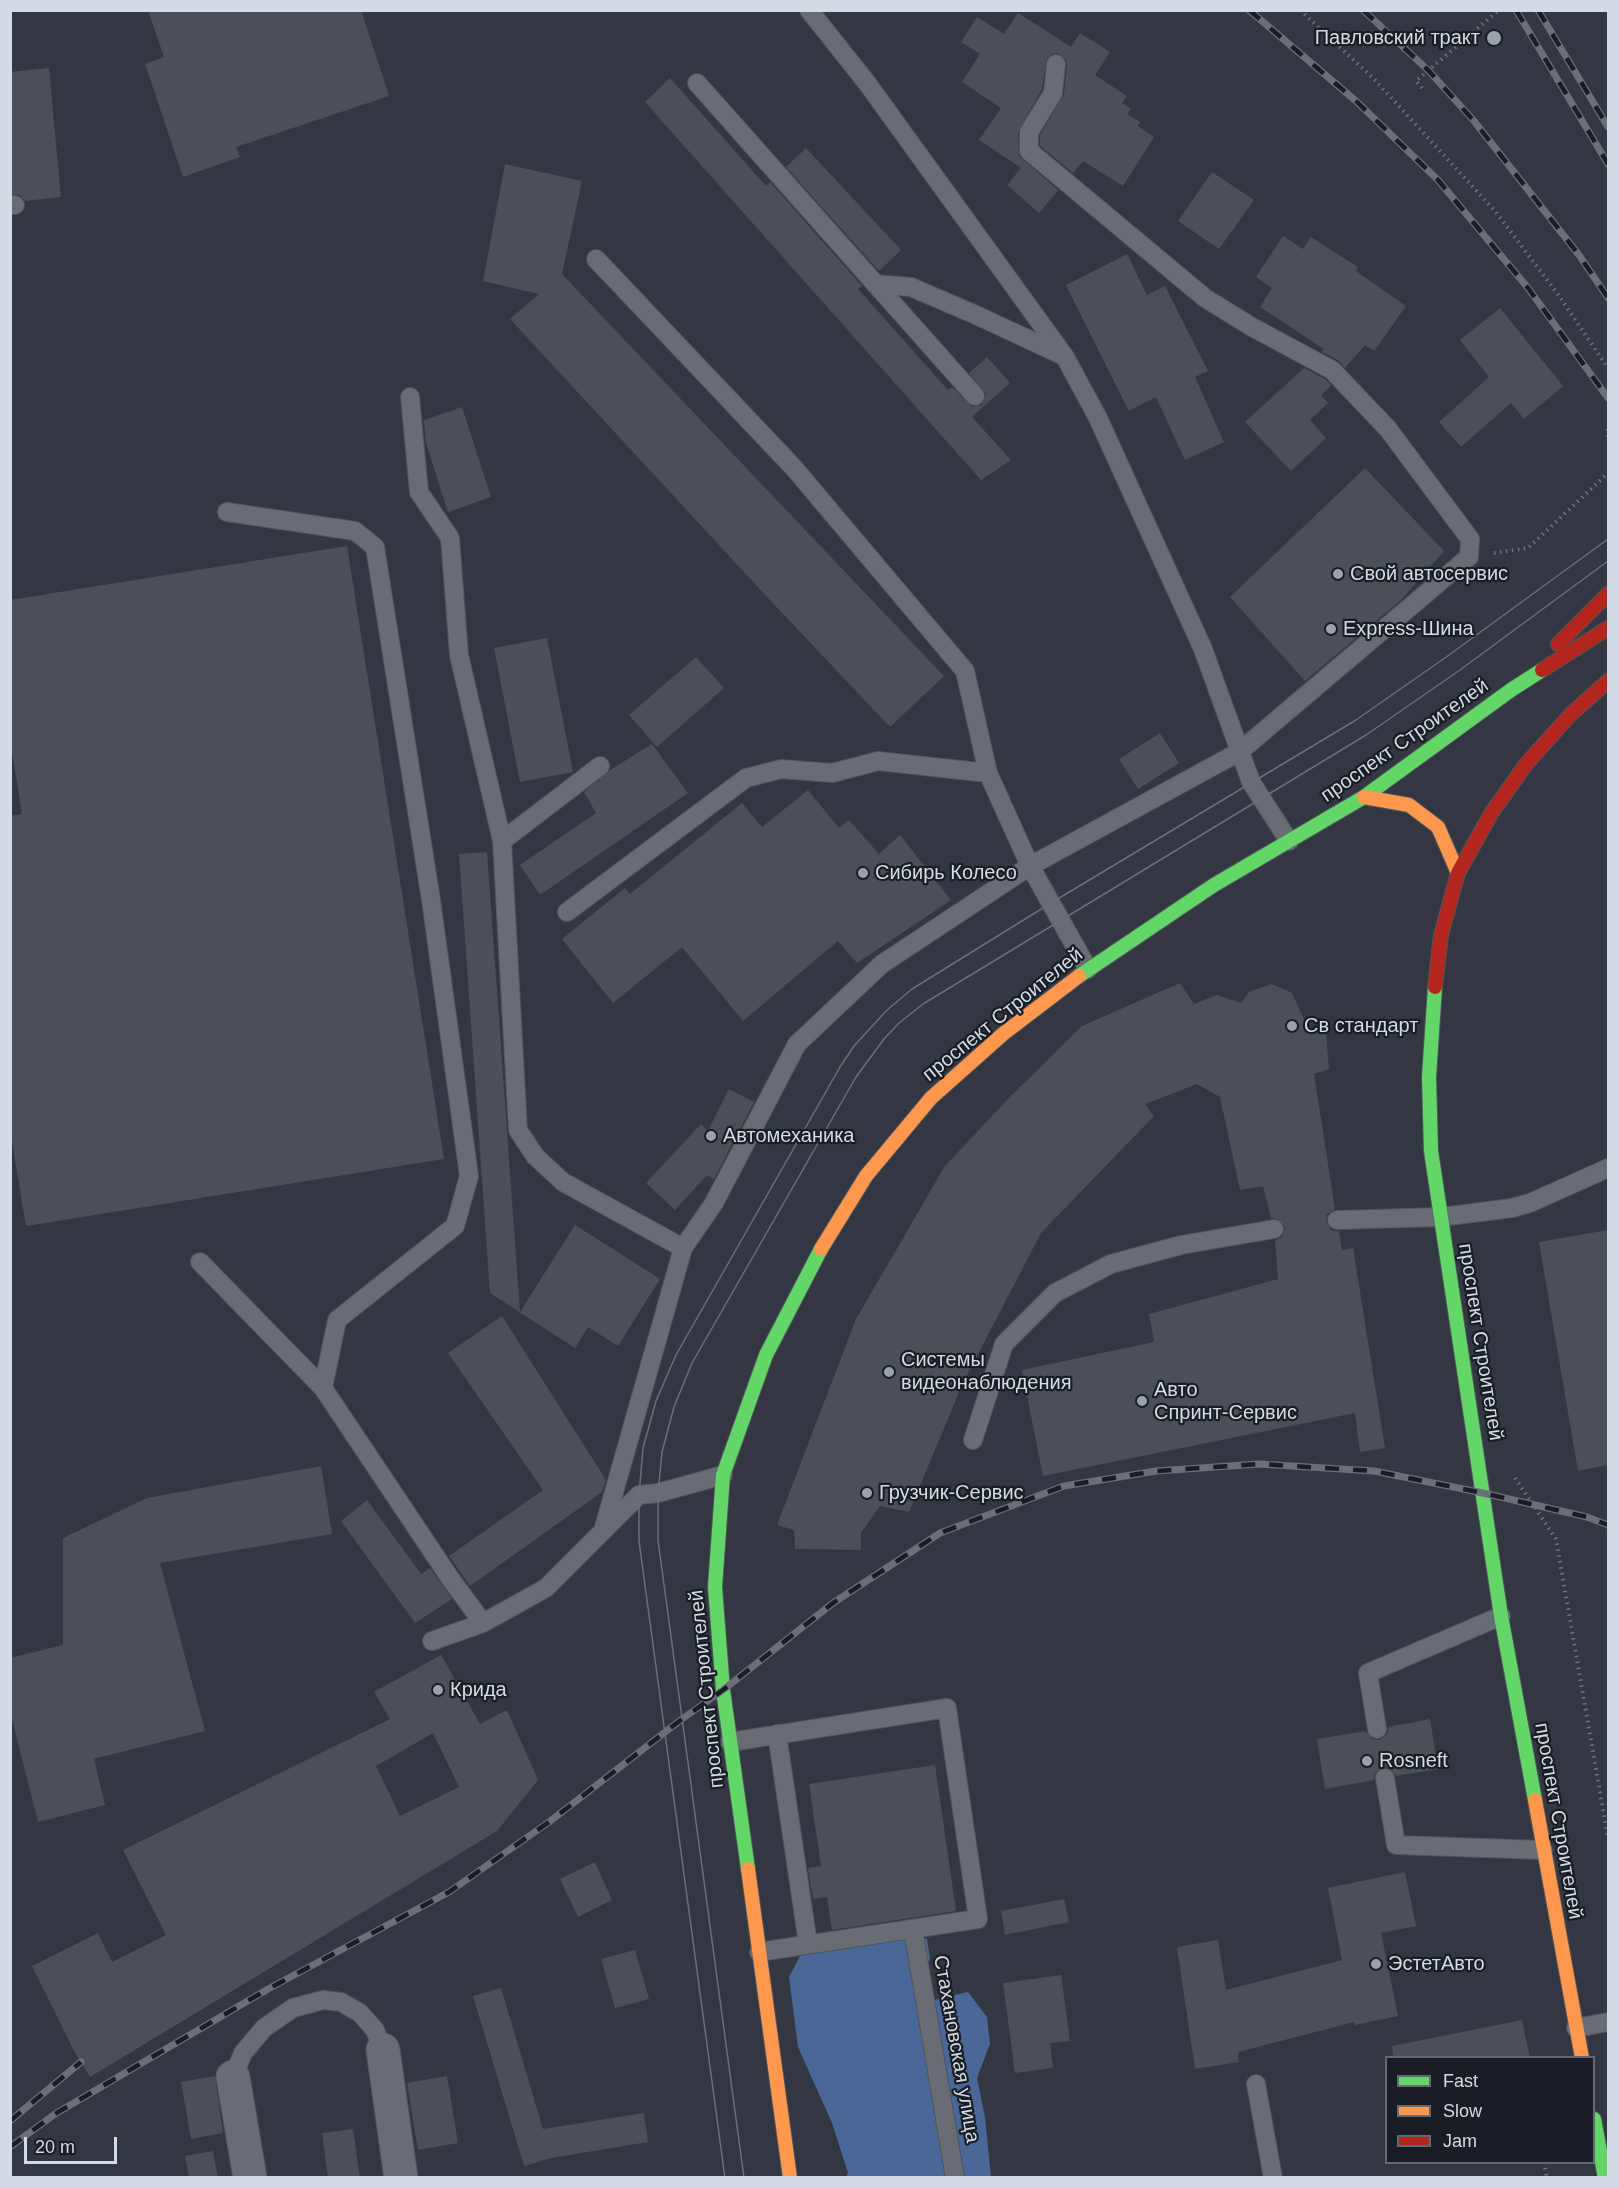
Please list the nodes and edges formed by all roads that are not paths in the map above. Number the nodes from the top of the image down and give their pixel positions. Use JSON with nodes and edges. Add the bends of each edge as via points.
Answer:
{"nodes":[{"id":1,"x":809,"y":10,"type":"edge"},
{"id":2,"x":1056,"y":64,"type":"dead end"},
{"id":3,"x":697,"y":83,"type":"dead end"},
{"id":4,"x":596,"y":259,"type":"dead end"},
{"id":5,"x":875,"y":284,"type":"junction"},
{"id":6,"x":1065,"y":357,"type":"junction"},
{"id":7,"x":975,"y":396,"type":"dead end"},
{"id":8,"x":410,"y":397,"type":"dead end"},
{"id":9,"x":227,"y":512,"type":"dead end"},
{"id":10,"x":1608,"y":594,"type":"edge"},
{"id":11,"x":1608,"y":628,"type":"edge"},
{"id":12,"x":1608,"y":681,"type":"edge"},
{"id":13,"x":1511,"y":690,"type":"junction"},
{"id":14,"x":1239,"y":752,"type":"junction"},
{"id":15,"x":600,"y":766,"type":"dead end"},
{"id":16,"x":988,"y":772,"type":"junction"},
{"id":17,"x":1364,"y":797,"type":"junction"},
{"id":18,"x":502,"y":841,"type":"junction"},
{"id":19,"x":1289,"y":841,"type":"junction"},
{"id":20,"x":1030,"y":866,"type":"junction"},
{"id":21,"x":1458,"y":873,"type":"junction"},
{"id":22,"x":567,"y":912,"type":"dead end"},
{"id":23,"x":1088,"y":969,"type":"junction"},
{"id":24,"x":1608,"y":1168,"type":"edge"},
{"id":25,"x":1441,"y":1217,"type":"junction"},
{"id":26,"x":1337,"y":1220,"type":"dead end"},
{"id":27,"x":1274,"y":1229,"type":"dead end"},
{"id":28,"x":683,"y":1248,"type":"junction"},
{"id":29,"x":200,"y":1262,"type":"dead end"},
{"id":30,"x":323,"y":1388,"type":"junction"},
{"id":31,"x":973,"y":1440,"type":"dead end"},
{"id":32,"x":723,"y":1475,"type":"junction"},
{"id":33,"x":603,"y":1531,"type":"junction"},
{"id":34,"x":1501,"y":1616,"type":"junction"},
{"id":35,"x":483,"y":1623,"type":"junction"},
{"id":36,"x":432,"y":1641,"type":"dead end"},
{"id":37,"x":1377,"y":1729,"type":"dead end"},
{"id":38,"x":777,"y":1734,"type":"junction"},
{"id":39,"x":730,"y":1742,"type":"junction"},
{"id":40,"x":1385,"y":1778,"type":"dead end"},
{"id":41,"x":1543,"y":1850,"type":"junction"},
{"id":42,"x":913,"y":1929,"type":"junction"},
{"id":43,"x":808,"y":1944,"type":"junction"},
{"id":44,"x":759,"y":1952,"type":"junction"},
{"id":45,"x":1608,"y":2022,"type":"edge"},
{"id":46,"x":1576,"y":2028,"type":"junction"},
{"id":47,"x":383,"y":2050,"type":"joint"},
{"id":48,"x":1582,"y":2056,"type":"edge"},
{"id":49,"x":233,"y":2077,"type":"joint"},
{"id":50,"x":1256,"y":2084,"type":"dead end"},
{"id":51,"x":1595,"y":2129,"type":"edge"},
{"id":52,"x":250,"y":2178,"type":"edge"},
{"id":53,"x":401,"y":2178,"type":"edge"},
{"id":54,"x":790,"y":2178,"type":"edge"},
{"id":55,"x":955,"y":2178,"type":"edge"},
{"id":56,"x":1273,"y":2178,"type":"edge"},
{"id":57,"x":1605,"y":2178,"type":"edge"}],
"edges":[{"from":1,"to":6,"type":"lane","via":[[867,83]]},
{"from":2,"to":14,"type":"lane","via":[[1053,93],[1029,132],[1029,151],[1205,298],[1332,370],[1388,429],[1470,539],[1469,557]]},
{"from":3,"to":5,"type":"lane"},
{"from":4,"to":16,"type":"lane","via":[[794,468],[965,671]]},
{"from":5,"to":6,"type":"lane","via":[[911,287]]},
{"from":5,"to":7,"type":"lane"},
{"from":6,"to":14,"type":"lane","via":[[1098,417],[1203,649]]},
{"from":8,"to":18,"type":"lane","via":[[419,492],[450,538],[459,655]]},
{"from":9,"to":30,"type":"lane","via":[[355,531],[375,547],[431,900],[469,1176],[455,1226],[338,1320]]},
{"from":10,"to":13,"type":"main road"},
{"from":11,"to":13,"type":"main road"},
{"from":12,"to":21,"type":"main road","name":"проспект Строителей","via":[[1571,714],[1527,763],[1492,812]]},
{"from":13,"to":17,"type":"main road","name":"проспект Строителей"},
{"from":14,"to":19,"type":"lane","via":[[1251,782]]},
{"from":14,"to":20,"type":"lane"},
{"from":15,"to":18,"type":"lane"},
{"from":16,"to":20,"type":"lane"},
{"from":16,"to":22,"type":"lane","via":[[878,761],[832,773],[781,769],[746,778]]},
{"from":17,"to":19,"type":"main road","name":"проспект Строителей"},
{"from":17,"to":21,"type":"main road","via":[[1409,805],[1438,827]]},
{"from":18,"to":28,"type":"lane","via":[[518,1130],[535,1156],[563,1182]]},
{"from":19,"to":23,"type":"main road","name":"проспект Строителей","via":[[1214,885]]},
{"from":20,"to":23,"type":"lane"},
{"from":20,"to":28,"type":"lane","via":[[882,964],[797,1044],[714,1203]]},
{"from":21,"to":25,"type":"main road","name":"проспект Строителей","via":[[1442,935],[1429,1077],[1431,1151]]},
{"from":23,"to":32,"type":"main road","name":"проспект Строителей","via":[[1003,1034],[931,1098],[866,1176],[820,1250],[766,1354]]},
{"from":24,"to":25,"type":"lane","via":[[1530,1203]]},
{"from":25,"to":26,"type":"lane"},
{"from":25,"to":34,"type":"main road","name":"проспект Строителей"},
{"from":27,"to":31,"type":"lane","via":[[1181,1245],[1111,1264],[1055,1293],[1004,1344]]},
{"from":28,"to":33,"type":"lane"},
{"from":29,"to":30,"type":"lane"},
{"from":30,"to":35,"type":"lane"},
{"from":32,"to":33,"type":"lane","via":[[639,1495]]},
{"from":32,"to":39,"type":"main road","name":"проспект Строителей","via":[[717,1632]]},
{"from":33,"to":35,"type":"lane","via":[[546,1588]]},
{"from":34,"to":37,"type":"lane","via":[[1368,1673]]},
{"from":34,"to":41,"type":"main road","name":"проспект Строителей"},
{"from":35,"to":36,"type":"lane"},
{"from":38,"to":39,"type":"lane"},
{"from":38,"to":42,"type":"lane","via":[[947,1708],[978,1919]]},
{"from":38,"to":43,"type":"lane"},
{"from":39,"to":44,"type":"main road","name":"проспект Строителей"},
{"from":40,"to":41,"type":"lane","via":[[1396,1845]]},
{"from":41,"to":46,"type":"main road","name":"проспект Строителей"},
{"from":42,"to":43,"type":"lane"},
{"from":42,"to":55,"type":"lane","name":"Стахановская улица"},
{"from":43,"to":44,"type":"lane"},
{"from":44,"to":54,"type":"main road","name":"проспект Строителей"},
{"from":45,"to":46,"type":"lane"},
{"from":46,"to":48,"type":"main road","name":"проспект Строителей"},
{"from":47,"to":49,"type":"lane","via":[[375,2030],[360,2013],[341,2002],[322,2000],[293,2008],[264,2028],[243,2053]]},
{"from":47,"to":53,"type":"street"},
{"from":49,"to":52,"type":"street"},
{"from":50,"to":56,"type":"lane"},
{"from":51,"to":57,"type":"main road"}]}
